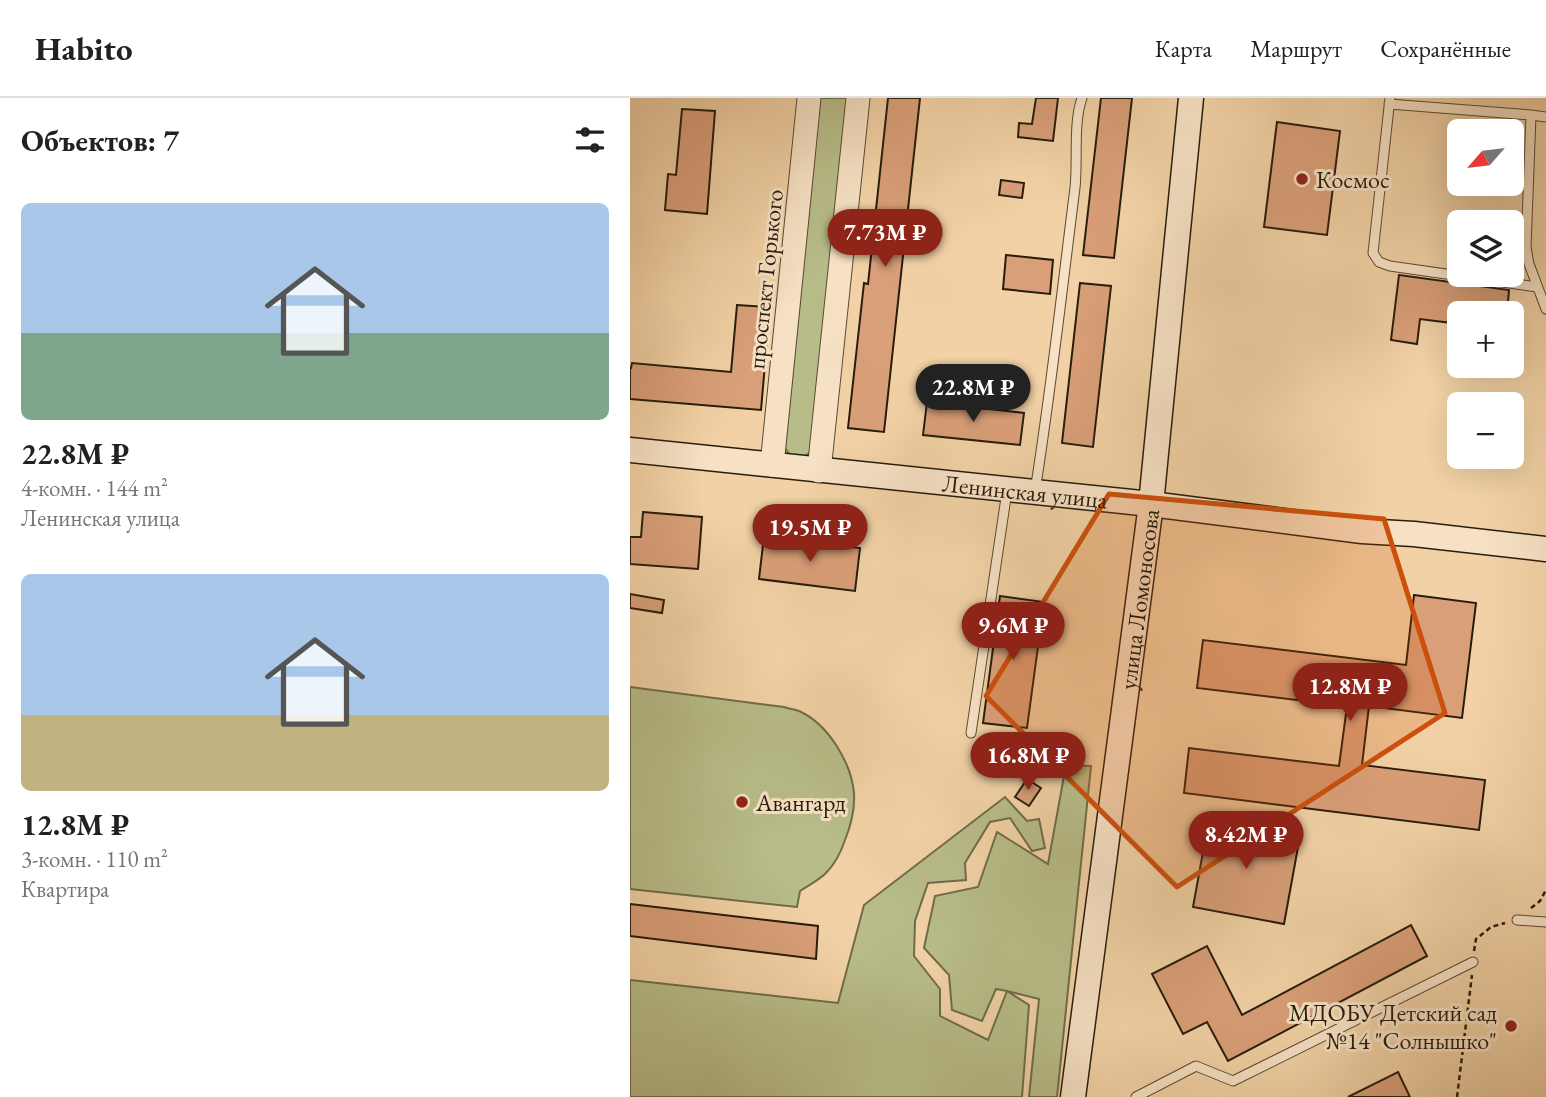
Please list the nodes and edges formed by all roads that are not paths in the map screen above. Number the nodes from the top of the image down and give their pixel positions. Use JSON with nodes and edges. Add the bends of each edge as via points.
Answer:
{"nodes":[{"id":1,"x":809,"y":98,"type":"edge"},
{"id":2,"x":858,"y":98,"type":"edge"},
{"id":3,"x":1082,"y":98,"type":"edge"},
{"id":4,"x":1191,"y":98,"type":"edge"},
{"id":5,"x":1389,"y":101,"type":"edge"},
{"id":6,"x":1531,"y":115,"type":"junction"},
{"id":7,"x":1546,"y":117,"type":"edge"},
{"id":8,"x":1537,"y":288,"type":"junction"},
{"id":9,"x":1546,"y":309,"type":"edge"},
{"id":10,"x":630,"y":450,"type":"edge"},
{"id":11,"x":772,"y":465,"type":"junction"},
{"id":12,"x":819,"y":471,"type":"junction"},
{"id":13,"x":1007,"y":490,"type":"junction"},
{"id":14,"x":1035,"y":493,"type":"junction"},
{"id":15,"x":1151,"y":504,"type":"junction"},
{"id":16,"x":1546,"y":549,"type":"edge"},
{"id":17,"x":971,"y":733,"type":"dead end"},
{"id":18,"x":1517,"y":920,"type":"road end"},
{"id":19,"x":1546,"y":922,"type":"edge"},
{"id":20,"x":1473,"y":962,"type":"road end"},
{"id":21,"x":1073,"y":1097,"type":"edge"},
{"id":22,"x":1136,"y":1097,"type":"edge"}],
"edges":[{"from":1,"to":11,"type":"street","name":"проспект Горького"},
{"from":2,"to":12,"type":"street"},
{"from":3,"to":14,"type":"lane","via":[[1075,191]]},
{"from":4,"to":15,"type":"main road","name":"улица Ломоносова"},
{"from":5,"to":6,"type":"lane"},
{"from":5,"to":8,"type":"lane","via":[[1373,253],[1379,262]]},
{"from":6,"to":7,"type":"lane"},
{"from":6,"to":8,"type":"lane","via":[[1526,247]]},
{"from":8,"to":9,"type":"lane"},
{"from":10,"to":11,"type":"main road","name":"Ленинская улица"},
{"from":11,"to":12,"type":"main road","name":"Ленинская улица"},
{"from":12,"to":13,"type":"main road","name":"Ленинская улица"},
{"from":13,"to":14,"type":"main road","name":"Ленинская улица"},
{"from":13,"to":17,"type":"lane"},
{"from":14,"to":15,"type":"main road","name":"Ленинская улица"},
{"from":15,"to":16,"type":"main road","name":"Ленинская улица"},
{"from":15,"to":21,"type":"main road","name":"улица Ломоносова"},
{"from":18,"to":19,"type":"lane"},
{"from":20,"to":22,"type":"lane","via":[[1233,1081],[1196,1066]]}]}
